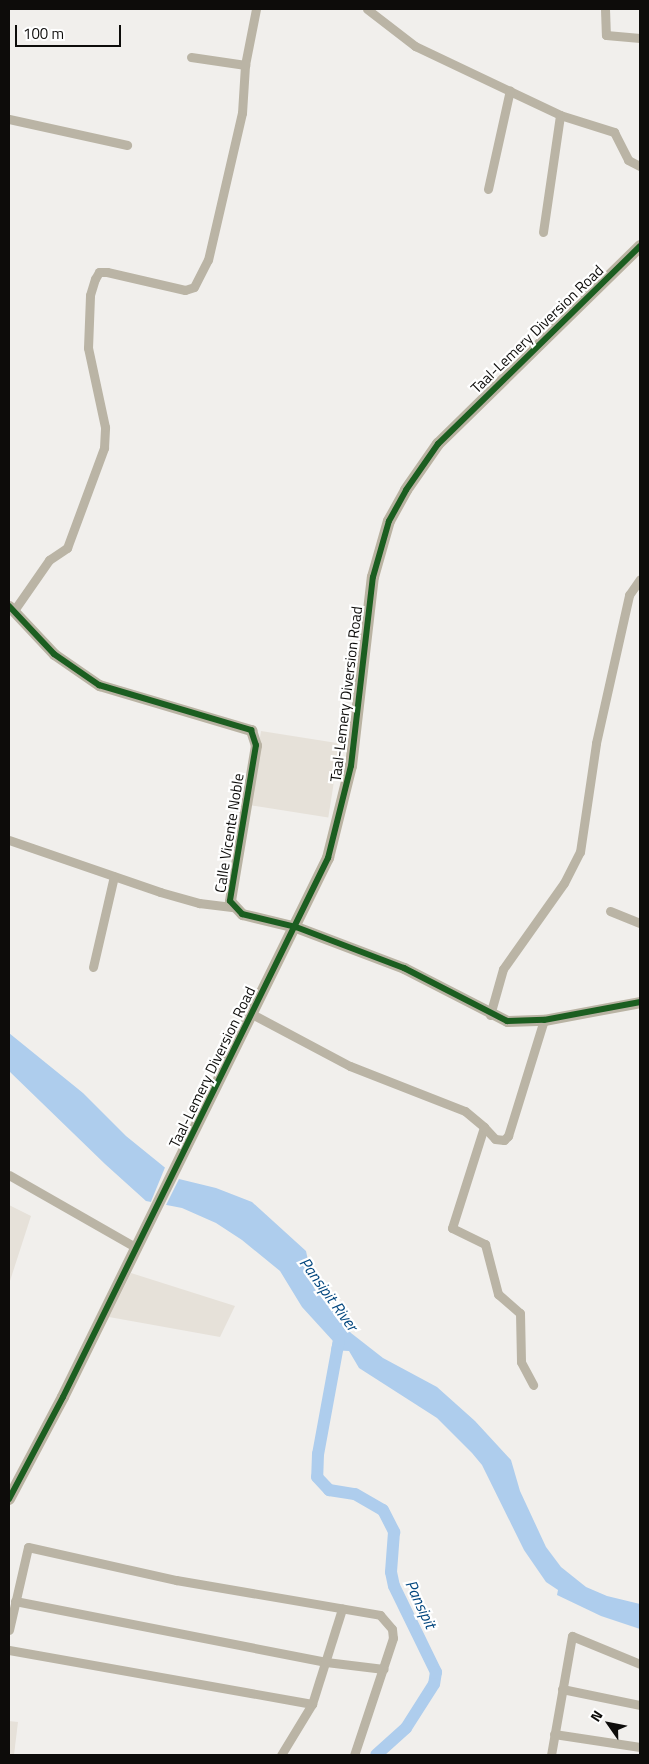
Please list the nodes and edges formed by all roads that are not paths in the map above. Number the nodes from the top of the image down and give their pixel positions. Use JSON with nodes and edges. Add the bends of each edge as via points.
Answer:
{"nodes":[{"id":1,"x":256,"y":9,"type":"edge"},
{"id":2,"x":367,"y":9,"type":"edge"},
{"id":3,"x":605,"y":9,"type":"edge"},
{"id":4,"x":640,"y":38,"type":"edge"},
{"id":5,"x":191,"y":57,"type":"dead end"},
{"id":6,"x":245,"y":65,"type":"junction"},
{"id":7,"x":510,"y":90,"type":"junction"},
{"id":8,"x":560,"y":116,"type":"junction"},
{"id":9,"x":9,"y":119,"type":"edge"},
{"id":10,"x":127,"y":145,"type":"dead end"},
{"id":11,"x":640,"y":166,"type":"edge"},
{"id":12,"x":488,"y":189,"type":"dead end"},
{"id":13,"x":543,"y":232,"type":"dead end"},
{"id":14,"x":640,"y":246,"type":"edge"},
{"id":15,"x":640,"y":579,"type":"edge"},
{"id":16,"x":12,"y":608,"type":"edge"},
{"id":17,"x":9,"y":840,"type":"edge"},
{"id":18,"x":114,"y":876,"type":"junction"},
{"id":19,"x":234,"y":907,"type":"junction"},
{"id":20,"x":610,"y":911,"type":"dead end"},
{"id":21,"x":640,"y":923,"type":"edge"},
{"id":22,"x":296,"y":926,"type":"junction"},
{"id":23,"x":94,"y":967,"type":"dead end"},
{"id":24,"x":640,"y":1002,"type":"edge"},
{"id":25,"x":252,"y":1014,"type":"junction"},
{"id":26,"x":490,"y":1015,"type":"junction"},
{"id":27,"x":544,"y":1020,"type":"junction"},
{"id":28,"x":484,"y":1127,"type":"junction"},
{"id":29,"x":9,"y":1175,"type":"edge"},
{"id":30,"x":137,"y":1248,"type":"junction"},
{"id":31,"x":532,"y":1385,"type":"dead end"},
{"id":32,"x":9,"y":1499,"type":"edge"},
{"id":33,"x":15,"y":1601,"type":"junction"},
{"id":34,"x":342,"y":1609,"type":"junction"},
{"id":35,"x":9,"y":1630,"type":"edge"},
{"id":36,"x":9,"y":1650,"type":"edge"},
{"id":37,"x":326,"y":1662,"type":"junction"},
{"id":38,"x":640,"y":1664,"type":"edge"},
{"id":39,"x":384,"y":1670,"type":"junction"},
{"id":40,"x":562,"y":1689,"type":"junction"},
{"id":41,"x":312,"y":1704,"type":"junction"},
{"id":42,"x":640,"y":1705,"type":"edge"},
{"id":43,"x":554,"y":1734,"type":"junction"},
{"id":44,"x":640,"y":1747,"type":"edge"},
{"id":45,"x":281,"y":1755,"type":"edge"},
{"id":46,"x":354,"y":1755,"type":"edge"},
{"id":47,"x":551,"y":1755,"type":"edge"}],
"edges":[{"from":1,"to":6,"type":"street"},
{"from":2,"to":7,"type":"street","via":[[415,46]]},
{"from":3,"to":4,"type":"street","via":[[606,36]]},
{"from":5,"to":6,"type":"street"},
{"from":6,"to":16,"type":"street","via":[[242,113],[225,196],[208,260],[194,287],[185,290],[106,272],[99,272],[95,279],[90,295],[88,348],[105,427],[104,448],[67,548],[49,560]]},
{"from":7,"to":8,"type":"street"},
{"from":7,"to":12,"type":"street"},
{"from":8,"to":11,"type":"street","via":[[614,132],[628,160]]},
{"from":8,"to":13,"type":"street"},
{"from":9,"to":10,"type":"street"},
{"from":14,"to":22,"type":"main road","name":"Taal-Lemery Diversion Road","via":[[438,444],[406,490],[389,522],[373,577],[344,802],[328,858]]},
{"from":15,"to":26,"type":"street","via":[[629,595],[596,743],[580,852],[564,883],[503,969]]},
{"from":16,"to":19,"type":"street","name":"Calle Vicente Noble","via":[[54,654],[99,685],[251,730],[256,745],[238,838],[230,901]]},
{"from":17,"to":18,"type":"street"},
{"from":18,"to":19,"type":"street","via":[[198,903]]},
{"from":18,"to":23,"type":"street"},
{"from":19,"to":22,"type":"street","name":"Calle Vicente Noble","via":[[242,914]]},
{"from":20,"to":21,"type":"street"},
{"from":22,"to":25,"type":"main road","name":"Taal-Lemery Diversion Road"},
{"from":22,"to":26,"type":"street","name":"Calle Vicente Noble","via":[[404,968]]},
{"from":24,"to":27,"type":"street","name":"Calle Vicente Noble"},
{"from":25,"to":28,"type":"street","via":[[350,1066],[464,1111]]},
{"from":25,"to":30,"type":"main road","name":"Taal-Lemery Diversion Road"},
{"from":26,"to":27,"type":"street","name":"Calle Vicente Noble","via":[[507,1021]]},
{"from":27,"to":28,"type":"street","via":[[508,1136],[504,1140],[496,1139]]},
{"from":28,"to":31,"type":"street","via":[[452,1228],[485,1244],[498,1294],[520,1313],[521,1362]]},
{"from":29,"to":30,"type":"street"},
{"from":30,"to":32,"type":"main road","name":"Taal-Lemery Diversion Road"},
{"from":33,"to":34,"type":"street","via":[[28,1547],[176,1580]]},
{"from":33,"to":35,"type":"street"},
{"from":33,"to":37,"type":"street"},
{"from":34,"to":37,"type":"street"},
{"from":34,"to":39,"type":"street","via":[[380,1615],[387,1621],[393,1638]]},
{"from":36,"to":41,"type":"street"},
{"from":37,"to":39,"type":"street"},
{"from":37,"to":41,"type":"street"},
{"from":38,"to":40,"type":"street","via":[[572,1636]]},
{"from":39,"to":46,"type":"street"},
{"from":40,"to":42,"type":"street"},
{"from":40,"to":43,"type":"street"},
{"from":41,"to":45,"type":"street"},
{"from":43,"to":44,"type":"street"},
{"from":43,"to":47,"type":"street"}]}
